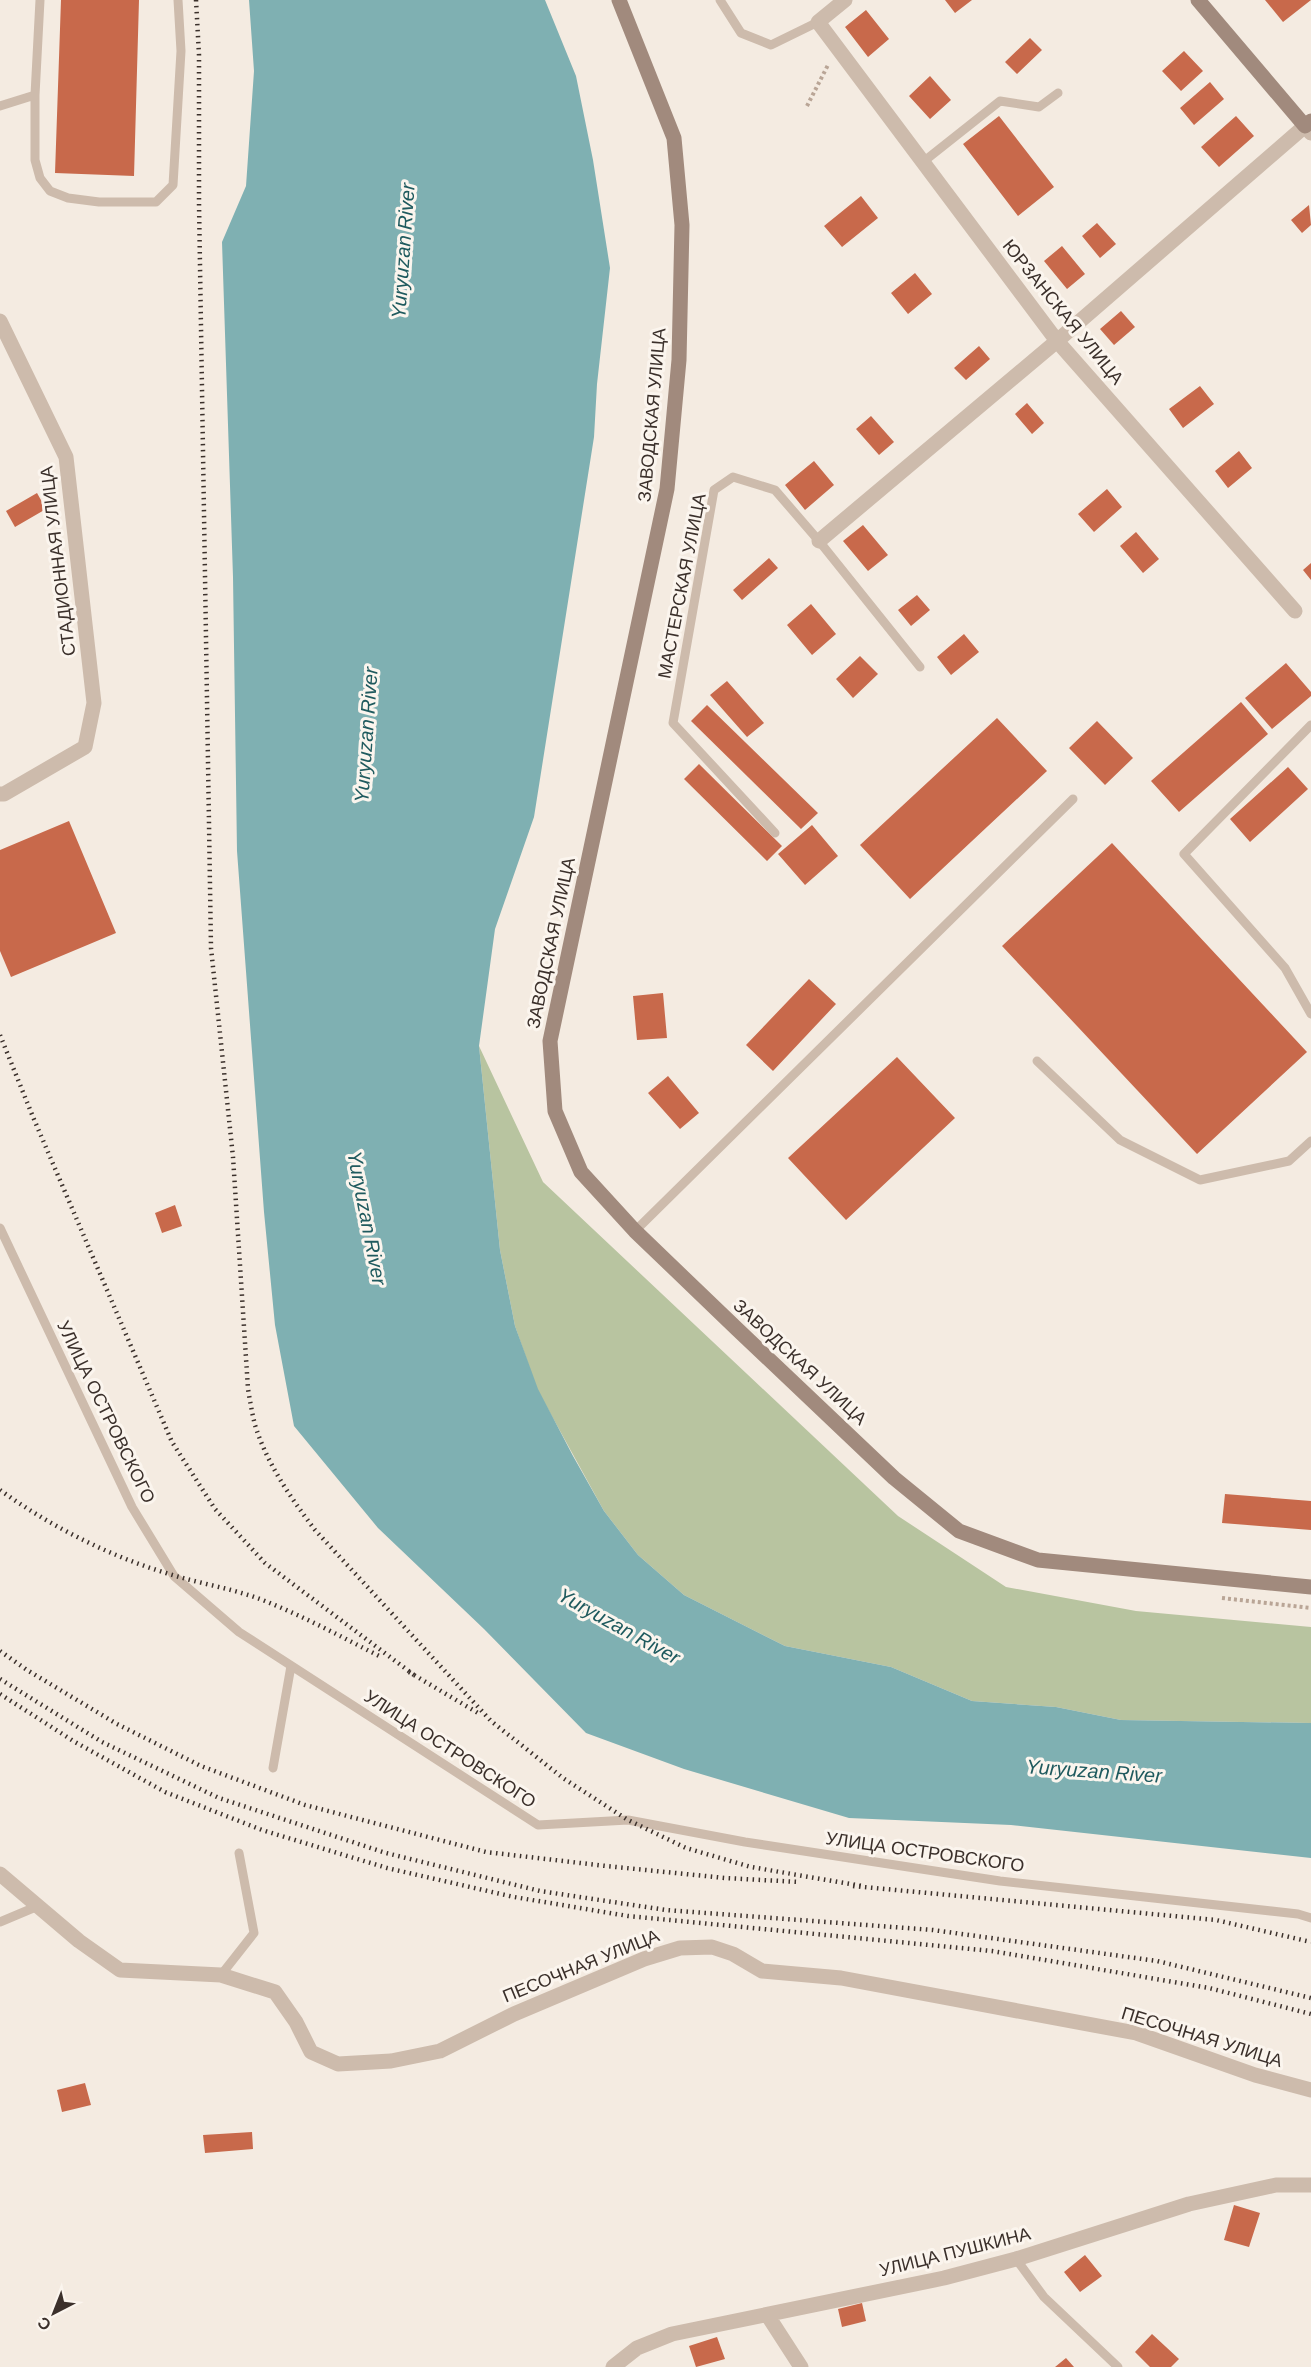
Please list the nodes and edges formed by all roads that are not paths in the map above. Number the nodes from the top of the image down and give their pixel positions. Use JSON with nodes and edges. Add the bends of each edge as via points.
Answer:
{"nodes":[{"id":1,"x":40,"y":0,"type":"edge"},
{"id":2,"x":178,"y":0,"type":"edge"},
{"id":3,"x":619,"y":0,"type":"edge"},
{"id":4,"x":720,"y":0,"type":"edge"},
{"id":5,"x":845,"y":0,"type":"edge"},
{"id":6,"x":1198,"y":0,"type":"edge"},
{"id":7,"x":819,"y":22,"type":"junction"},
{"id":8,"x":1058,"y":93,"type":"dead end"},
{"id":9,"x":35,"y":94,"type":"junction"},
{"id":10,"x":0,"y":106,"type":"edge"},
{"id":11,"x":1309,"y":127,"type":"edge"},
{"id":12,"x":923,"y":162,"type":"junction"},
{"id":13,"x":0,"y":321,"type":"edge"},
{"id":14,"x":1057,"y":341,"type":"junction"},
{"id":15,"x":819,"y":541,"type":"junction"},
{"id":16,"x":1295,"y":611,"type":"dead end"},
{"id":17,"x":920,"y":667,"type":"dead end"},
{"id":18,"x":1311,"y":724,"type":"edge"},
{"id":19,"x":0,"y":794,"type":"edge"},
{"id":20,"x":1073,"y":799,"type":"dead end"},
{"id":21,"x":775,"y":833,"type":"dead end"},
{"id":22,"x":1311,"y":1014,"type":"edge"},
{"id":23,"x":1036,"y":1061,"type":"dead end"},
{"id":24,"x":1311,"y":1141,"type":"edge"},
{"id":25,"x":0,"y":1228,"type":"edge"},
{"id":26,"x":635,"y":1231,"type":"junction"},
{"id":27,"x":1311,"y":1587,"type":"edge"},
{"id":28,"x":291,"y":1666,"type":"junction"},
{"id":29,"x":273,"y":1768,"type":"dead end"},
{"id":30,"x":239,"y":1853,"type":"dead end"},
{"id":31,"x":0,"y":1874,"type":"edge"},
{"id":32,"x":38,"y":1906,"type":"junction"},
{"id":33,"x":1311,"y":1918,"type":"edge"},
{"id":34,"x":0,"y":1922,"type":"edge"},
{"id":35,"x":221,"y":1975,"type":"junction"},
{"id":36,"x":1311,"y":2090,"type":"edge"},
{"id":37,"x":1311,"y":2185,"type":"edge"},
{"id":38,"x":1016,"y":2259,"type":"junction"},
{"id":39,"x":768,"y":2316,"type":"junction"},
{"id":40,"x":613,"y":2367,"type":"edge"},
{"id":41,"x":801,"y":2367,"type":"edge"},
{"id":42,"x":1118,"y":2367,"type":"edge"}],
"edges":[{"from":1,"to":9,"type":"lane"},
{"from":2,"to":9,"type":"lane","via":[[181,51],[173,184],[156,202],[99,202],[50,191],[40,178],[35,160]]},
{"from":3,"to":26,"type":"street","name":"ЗАВОДСКАЯ УЛИЦА","via":[[674,138],[682,225],[680,360],[667,489],[550,1041],[555,1111],[581,1172]]},
{"from":4,"to":7,"type":"lane","via":[[741,33],[771,45]]},
{"from":5,"to":7,"type":"street"},
{"from":6,"to":11,"type":"street"},
{"from":7,"to":12,"type":"street","name":"ЮРЗАНСКАЯ УЛИЦА"},
{"from":8,"to":12,"type":"lane","via":[[1038,107],[1000,101]]},
{"from":9,"to":10,"type":"lane"},
{"from":11,"to":14,"type":"street"},
{"from":12,"to":14,"type":"street","name":"ЮРЗАНСКАЯ УЛИЦА"},
{"from":13,"to":19,"type":"street","name":"СТАДИОННАЯ УЛИЦА","via":[[66,457],[94,703],[85,747]]},
{"from":14,"to":15,"type":"street"},
{"from":14,"to":16,"type":"street","name":"ЮРЗАНСКАЯ УЛИЦА"},
{"from":15,"to":17,"type":"lane","name":"МАСТЕРСКАЯ УЛИЦА"},
{"from":15,"to":21,"type":"lane","name":"МАСТЕРСКАЯ УЛИЦА","via":[[775,490],[733,477],[714,490],[673,723]]},
{"from":18,"to":22,"type":"lane","via":[[1184,854],[1285,968]]},
{"from":20,"to":26,"type":"lane"},
{"from":23,"to":24,"type":"lane","via":[[1120,1140],[1200,1180],[1289,1161]]},
{"from":25,"to":28,"type":"lane","name":"УЛИЦА ОСТРОВСКОГО","via":[[132,1507],[174,1576],[239,1632]]},
{"from":26,"to":27,"type":"street","name":"ЗАВОДСКАЯ УЛИЦА","via":[[894,1478],[959,1531],[1038,1560]]},
{"from":28,"to":29,"type":"lane"},
{"from":28,"to":33,"type":"lane","name":"УЛИЦА ОСТРОВСКОГО","via":[[538,1825],[628,1820],[988,1880]]},
{"from":30,"to":35,"type":"lane","via":[[254,1933]]},
{"from":31,"to":32,"type":"street","name":"ПЕСОЧНАЯ УЛИЦА"},
{"from":32,"to":34,"type":"lane"},
{"from":32,"to":35,"type":"street","name":"ПЕСОЧНАЯ УЛИЦА","via":[[120,1971]]},
{"from":35,"to":36,"type":"street","name":"ПЕСОЧНАЯ УЛИЦА","via":[[275,1992],[311,2052],[338,2064],[349,2064],[440,2051],[514,2014],[644,1959],[680,1948],[712,1947],[762,1971],[841,1978],[1136,2033],[1255,2075]]},
{"from":37,"to":38,"type":"street","name":"УЛИЦА ПУШКИНА","via":[[1276,2184],[1190,2204]]},
{"from":38,"to":39,"type":"street","name":"УЛИЦА ПУШКИНА"},
{"from":38,"to":42,"type":"lane","via":[[1044,2297]]},
{"from":39,"to":40,"type":"street","name":"УЛИЦА ПУШКИНА","via":[[672,2334],[637,2349]]},
{"from":39,"to":41,"type":"street"}]}
